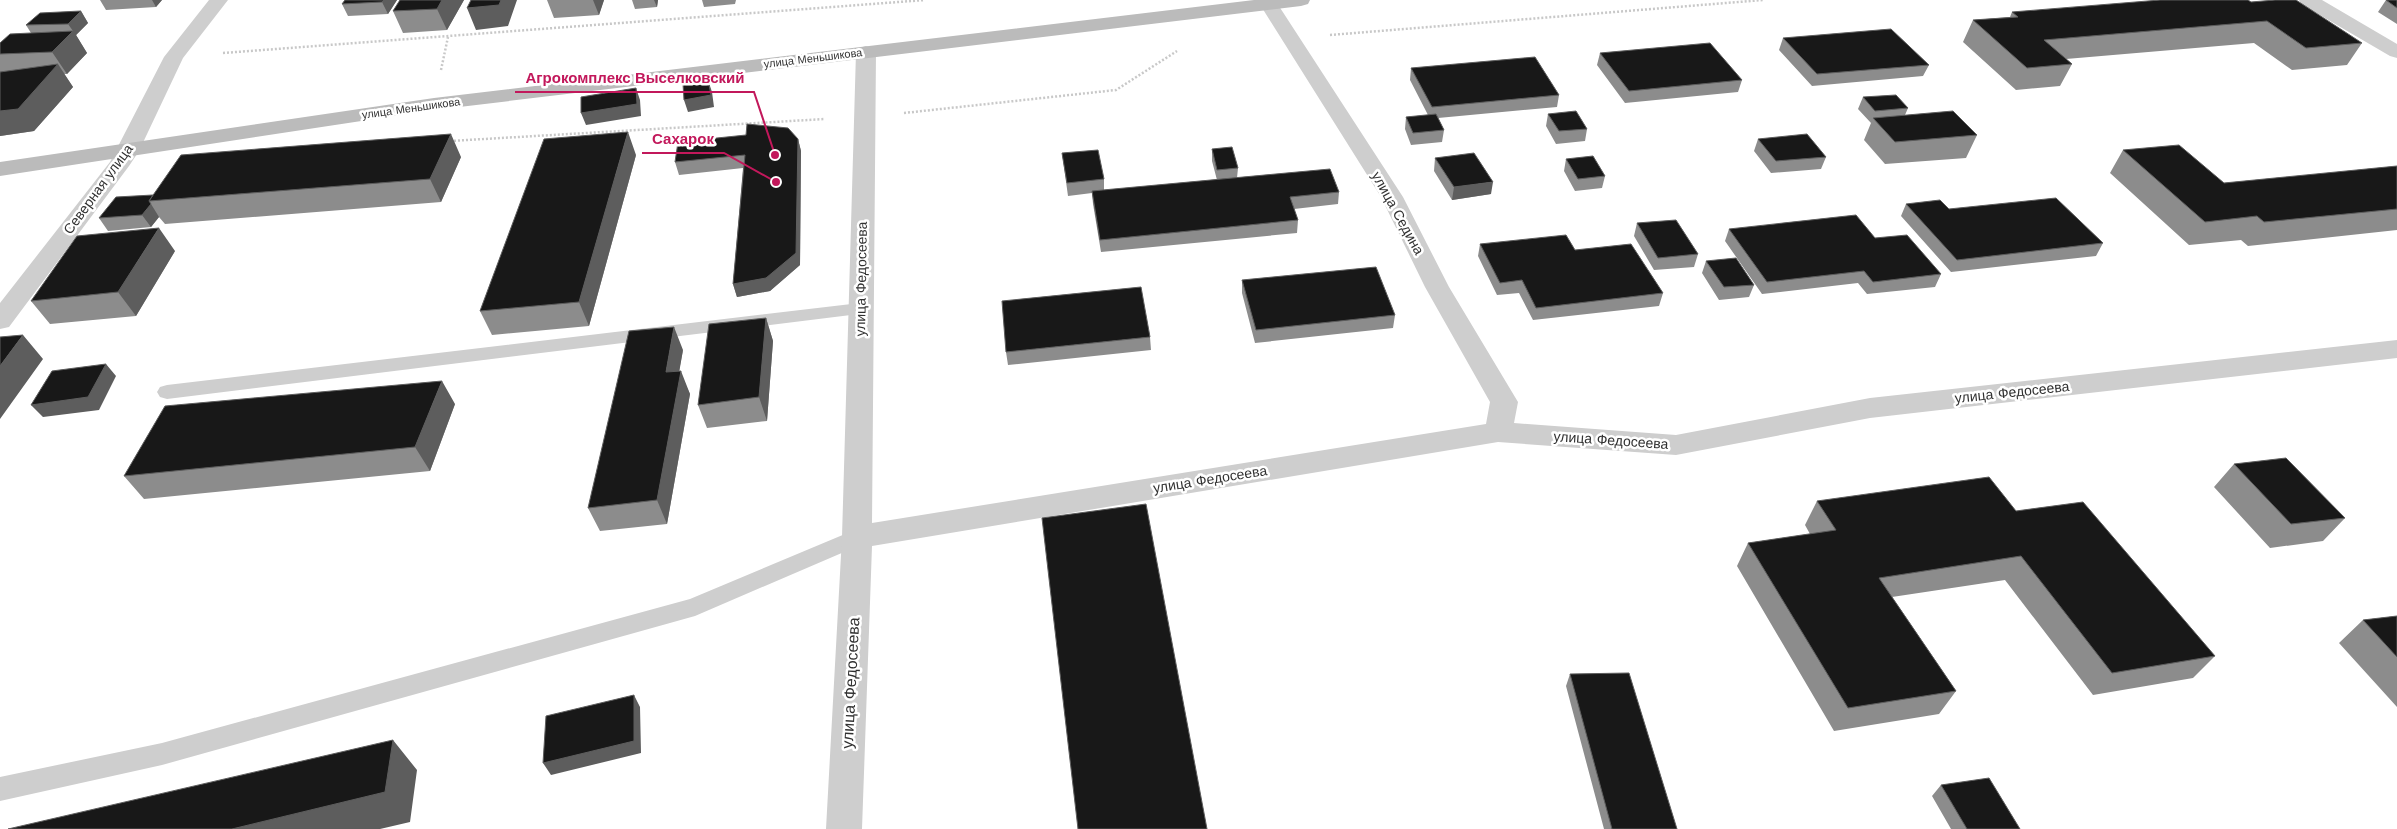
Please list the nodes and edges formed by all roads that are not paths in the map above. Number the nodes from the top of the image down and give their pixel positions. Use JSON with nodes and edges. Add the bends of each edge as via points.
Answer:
{"nodes":[{"id":1,"x":219,"y":0,"type":"edge"},
{"id":2,"x":1301,"y":0,"type":"edge"},
{"id":3,"x":2308,"y":0,"type":"edge"},
{"id":4,"x":1268,"y":3,"type":"junction"},
{"id":5,"x":1221,"y":5,"type":"edge"},
{"id":6,"x":866,"y":52,"type":"junction"},
{"id":7,"x":2397,"y":52,"type":"edge"},
{"id":8,"x":128,"y":151,"type":"junction"},
{"id":9,"x":0,"y":169,"type":"edge"},
{"id":10,"x":860,"y":309,"type":"junction"},
{"id":11,"x":0,"y":321,"type":"edge"},
{"id":12,"x":2397,"y":349,"type":"edge"},
{"id":13,"x":167,"y":392,"type":"dead end"},
{"id":14,"x":1498,"y":432,"type":"junction"},
{"id":15,"x":857,"y":537,"type":"junction"},
{"id":16,"x":0,"y":789,"type":"edge"},
{"id":17,"x":844,"y":829,"type":"edge"}],
"edges":[{"from":1,"to":8,"type":"street","name":"Северная улица","via":[[174,57]]},
{"from":2,"to":4,"type":"main road","name":"улица Меньшикова"},
{"from":3,"to":7,"type":"street"},
{"from":4,"to":5,"type":"main road","name":"улица Меньшикова"},
{"from":4,"to":14,"type":"street","name":"улица Седина","via":[[1392,197],[1437,287],[1504,402]]},
{"from":5,"to":6,"type":"main road","name":"улица Меньшикова"},
{"from":6,"to":8,"type":"main road","name":"улица Меньшикова","via":[[434,104]]},
{"from":6,"to":10,"type":"street","name":"улица Федосеева"},
{"from":8,"to":9,"type":"main road","name":"улица Меньшикова"},
{"from":8,"to":11,"type":"street","name":"Северная улица"},
{"from":10,"to":13,"type":"lane"},
{"from":10,"to":15,"type":"street","name":"улица Федосеева"},
{"from":12,"to":14,"type":"street","name":"улица Федосеева","via":[[1870,408],[1676,445]]},
{"from":14,"to":15,"type":"street","name":"улица Федосеева"},
{"from":15,"to":16,"type":"lane","via":[[695,607],[162,754]]},
{"from":15,"to":17,"type":"street","name":"улица Федосеева"}]}
